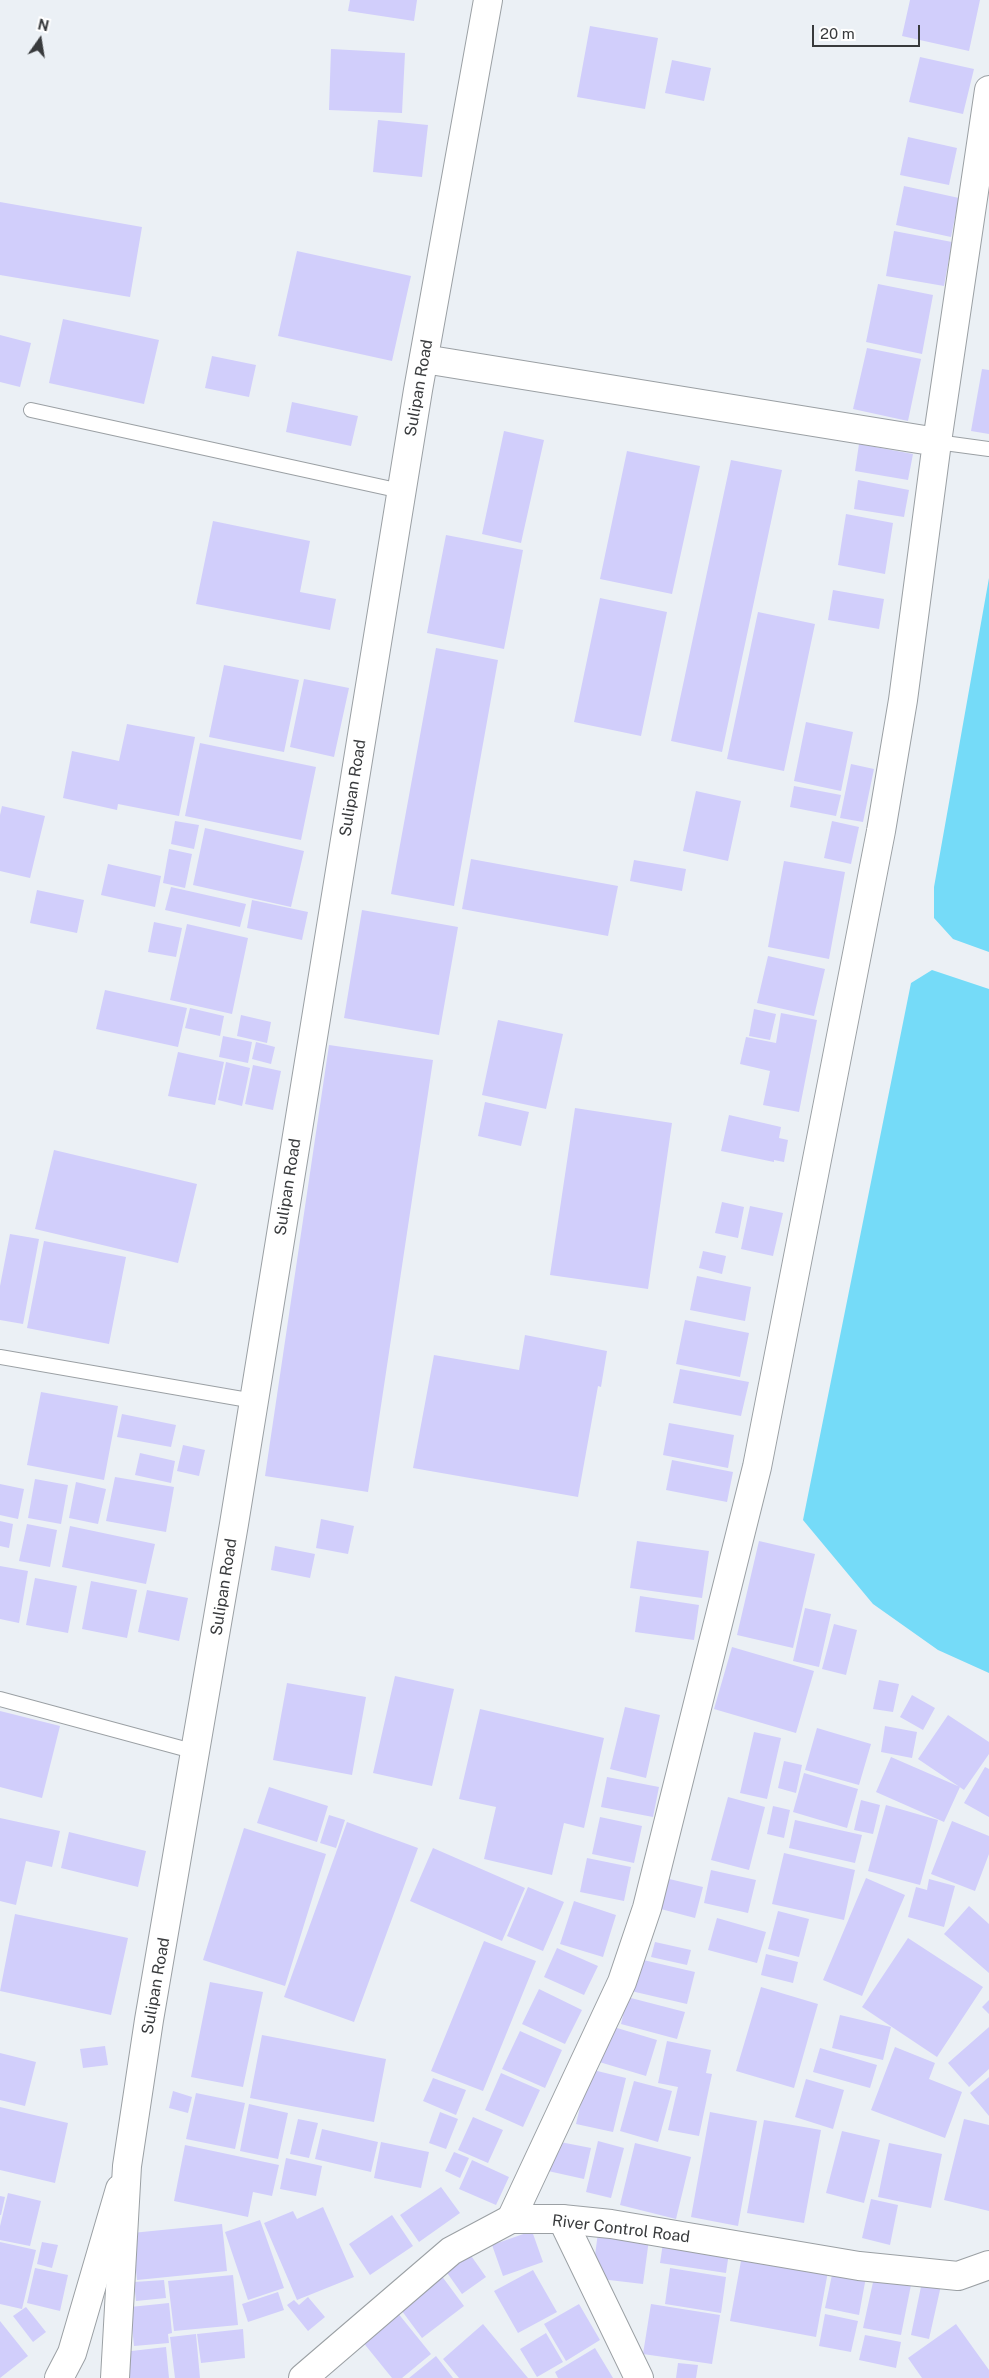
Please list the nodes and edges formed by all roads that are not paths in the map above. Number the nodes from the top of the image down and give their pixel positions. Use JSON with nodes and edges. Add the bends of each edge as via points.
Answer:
{"nodes":[{"id":1,"x":488,"y":0,"type":"edge"},
{"id":2,"x":989,"y":90,"type":"edge"},
{"id":3,"x":424,"y":359,"type":"junction"},
{"id":4,"x":30,"y":410,"type":"dead end"},
{"id":5,"x":938,"y":442,"type":"junction"},
{"id":6,"x":989,"y":449,"type":"edge"},
{"id":7,"x":401,"y":491,"type":"junction"},
{"id":8,"x":0,"y":1357,"type":"edge"},
{"id":9,"x":254,"y":1401,"type":"junction"},
{"id":10,"x":0,"y":1699,"type":"edge"},
{"id":11,"x":196,"y":1752,"type":"junction"},
{"id":12,"x":127,"y":2166,"type":"junction"},
{"id":13,"x":511,"y":2219,"type":"junction"},
{"id":14,"x":562,"y":2219,"type":"junction"},
{"id":15,"x":989,"y":2265,"type":"edge"},
{"id":16,"x":59,"y":2378,"type":"edge"},
{"id":17,"x":115,"y":2378,"type":"edge"},
{"id":18,"x":303,"y":2378,"type":"edge"},
{"id":19,"x":639,"y":2378,"type":"edge"}],
"edges":[{"from":1,"to":3,"type":"street","name":"Sulipan Road"},
{"from":2,"to":5,"type":"street"},
{"from":3,"to":5,"type":"street"},
{"from":3,"to":7,"type":"street","name":"Sulipan Road"},
{"from":4,"to":7,"type":"lane"},
{"from":5,"to":6,"type":"lane"},
{"from":5,"to":13,"type":"street","via":[[903,700],[878,850],[746,1515],[634,1950]]},
{"from":7,"to":9,"type":"street","name":"Sulipan Road"},
{"from":8,"to":9,"type":"lane"},
{"from":9,"to":11,"type":"street","name":"Sulipan Road"},
{"from":10,"to":11,"type":"lane"},
{"from":11,"to":12,"type":"street","name":"Sulipan Road"},
{"from":12,"to":16,"type":"street","via":[[75,2345]]},
{"from":12,"to":17,"type":"street","name":"Sulipan Road"},
{"from":13,"to":14,"type":"street","name":"River Control Road"},
{"from":13,"to":18,"type":"street","name":"River Control Road","via":[[451,2251]]},
{"from":14,"to":15,"type":"street","name":"River Control Road","via":[[611,2224],[859,2266],[958,2276]]},
{"from":14,"to":19,"type":"street"}]}
